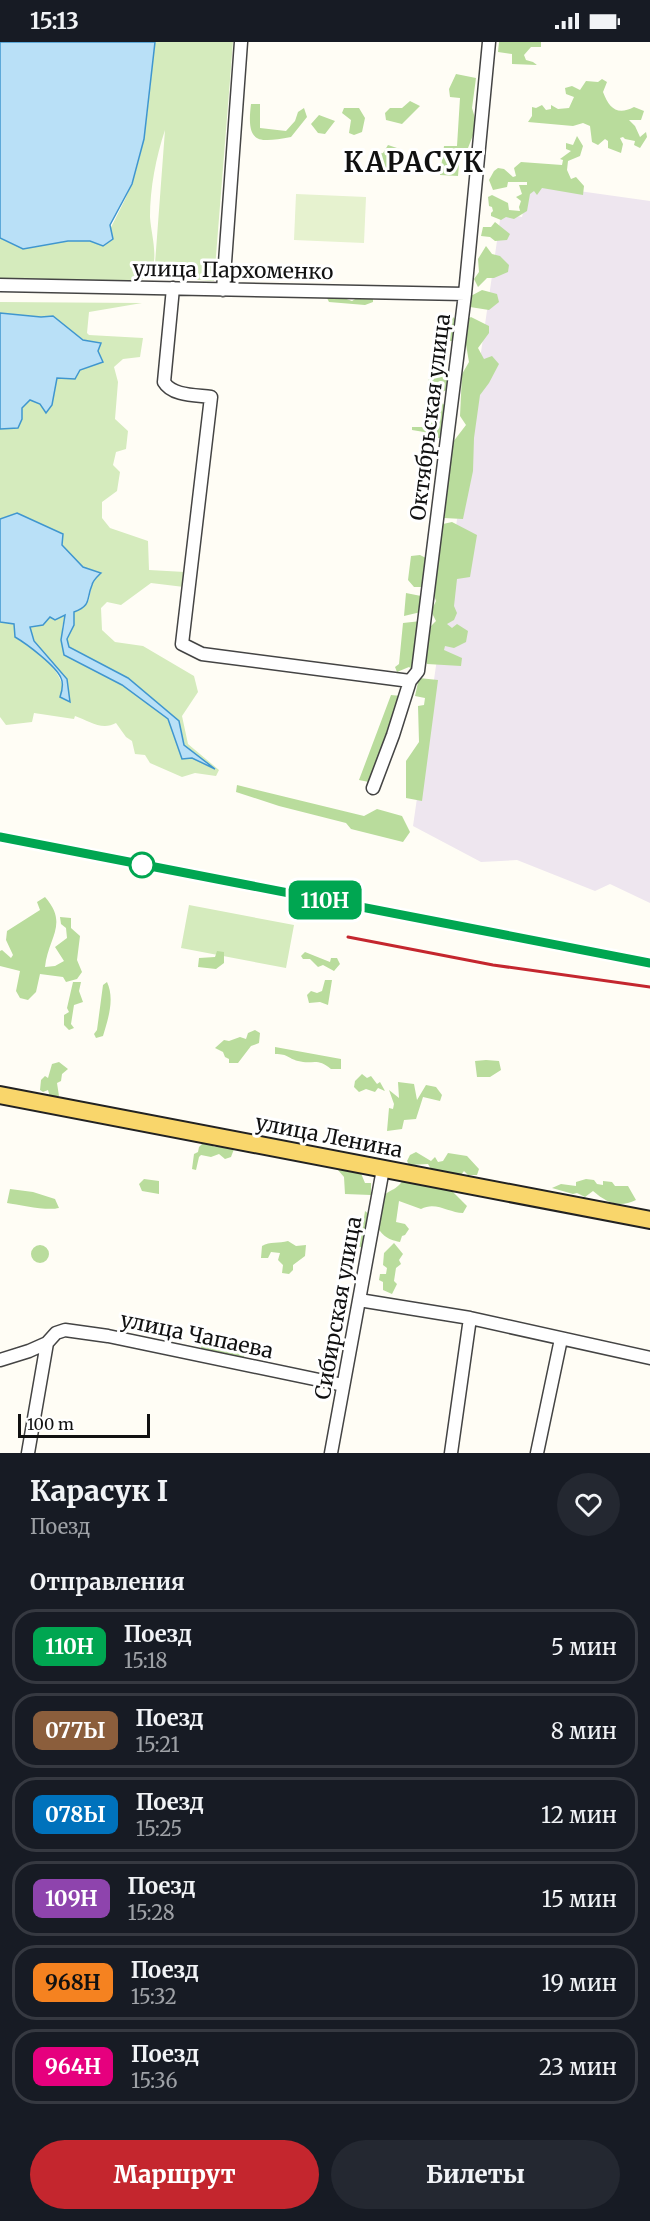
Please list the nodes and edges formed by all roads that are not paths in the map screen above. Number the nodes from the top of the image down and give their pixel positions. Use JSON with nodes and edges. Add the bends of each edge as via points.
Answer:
{"nodes":[{"id":1,"x":241,"y":42,"type":"edge"},
{"id":2,"x":489,"y":42,"type":"edge"},
{"id":3,"x":0,"y":285,"type":"edge"},
{"id":4,"x":173,"y":288,"type":"junction"},
{"id":5,"x":223,"y":290,"type":"junction"},
{"id":6,"x":465,"y":294,"type":"junction"},
{"id":7,"x":410,"y":681,"type":"junction"},
{"id":8,"x":373,"y":788,"type":"dead end"},
{"id":9,"x":0,"y":1095,"type":"edge"},
{"id":10,"x":383,"y":1169,"type":"junction"},
{"id":11,"x":650,"y":1220,"type":"edge"},
{"id":12,"x":359,"y":1300,"type":"junction"},
{"id":13,"x":470,"y":1318,"type":"junction"},
{"id":14,"x":561,"y":1339,"type":"junction"},
{"id":15,"x":47,"y":1343,"type":"junction"},
{"id":16,"x":650,"y":1358,"type":"edge"},
{"id":17,"x":0,"y":1360,"type":"edge"},
{"id":18,"x":344,"y":1385,"type":"junction"},
{"id":19,"x":28,"y":1453,"type":"edge"},
{"id":20,"x":331,"y":1453,"type":"edge"},
{"id":21,"x":451,"y":1453,"type":"edge"},
{"id":22,"x":537,"y":1453,"type":"edge"}],
"edges":[{"from":1,"to":5,"type":"street"},
{"from":2,"to":6,"type":"street","name":"Октябрьская улица"},
{"from":3,"to":4,"type":"street","name":"улица Пархоменко"},
{"from":4,"to":5,"type":"street","name":"улица Пархоменко"},
{"from":4,"to":7,"type":"street","via":[[164,382],[174,391],[211,397],[182,645],[202,654]]},
{"from":5,"to":6,"type":"street","name":"улица Пархоменко"},
{"from":6,"to":7,"type":"street","name":"Октябрьская улица","via":[[418,671]]},
{"from":7,"to":8,"type":"street","name":"Октябрьская улица"},
{"from":9,"to":10,"type":"main road","name":"улица Ленина"},
{"from":10,"to":11,"type":"main road","name":"улица Ленина"},
{"from":10,"to":12,"type":"street","name":"Сибирская улица"},
{"from":12,"to":13,"type":"street"},
{"from":12,"to":18,"type":"street","name":"Сибирская улица"},
{"from":13,"to":14,"type":"street"},
{"from":13,"to":21,"type":"street"},
{"from":14,"to":16,"type":"street"},
{"from":14,"to":22,"type":"street"},
{"from":15,"to":17,"type":"street","name":"улица Чапаева"},
{"from":15,"to":18,"type":"street","name":"улица Чапаева","via":[[65,1330],[108,1336]]},
{"from":15,"to":19,"type":"street"},
{"from":18,"to":20,"type":"street","name":"Сибирская улица"}]}
